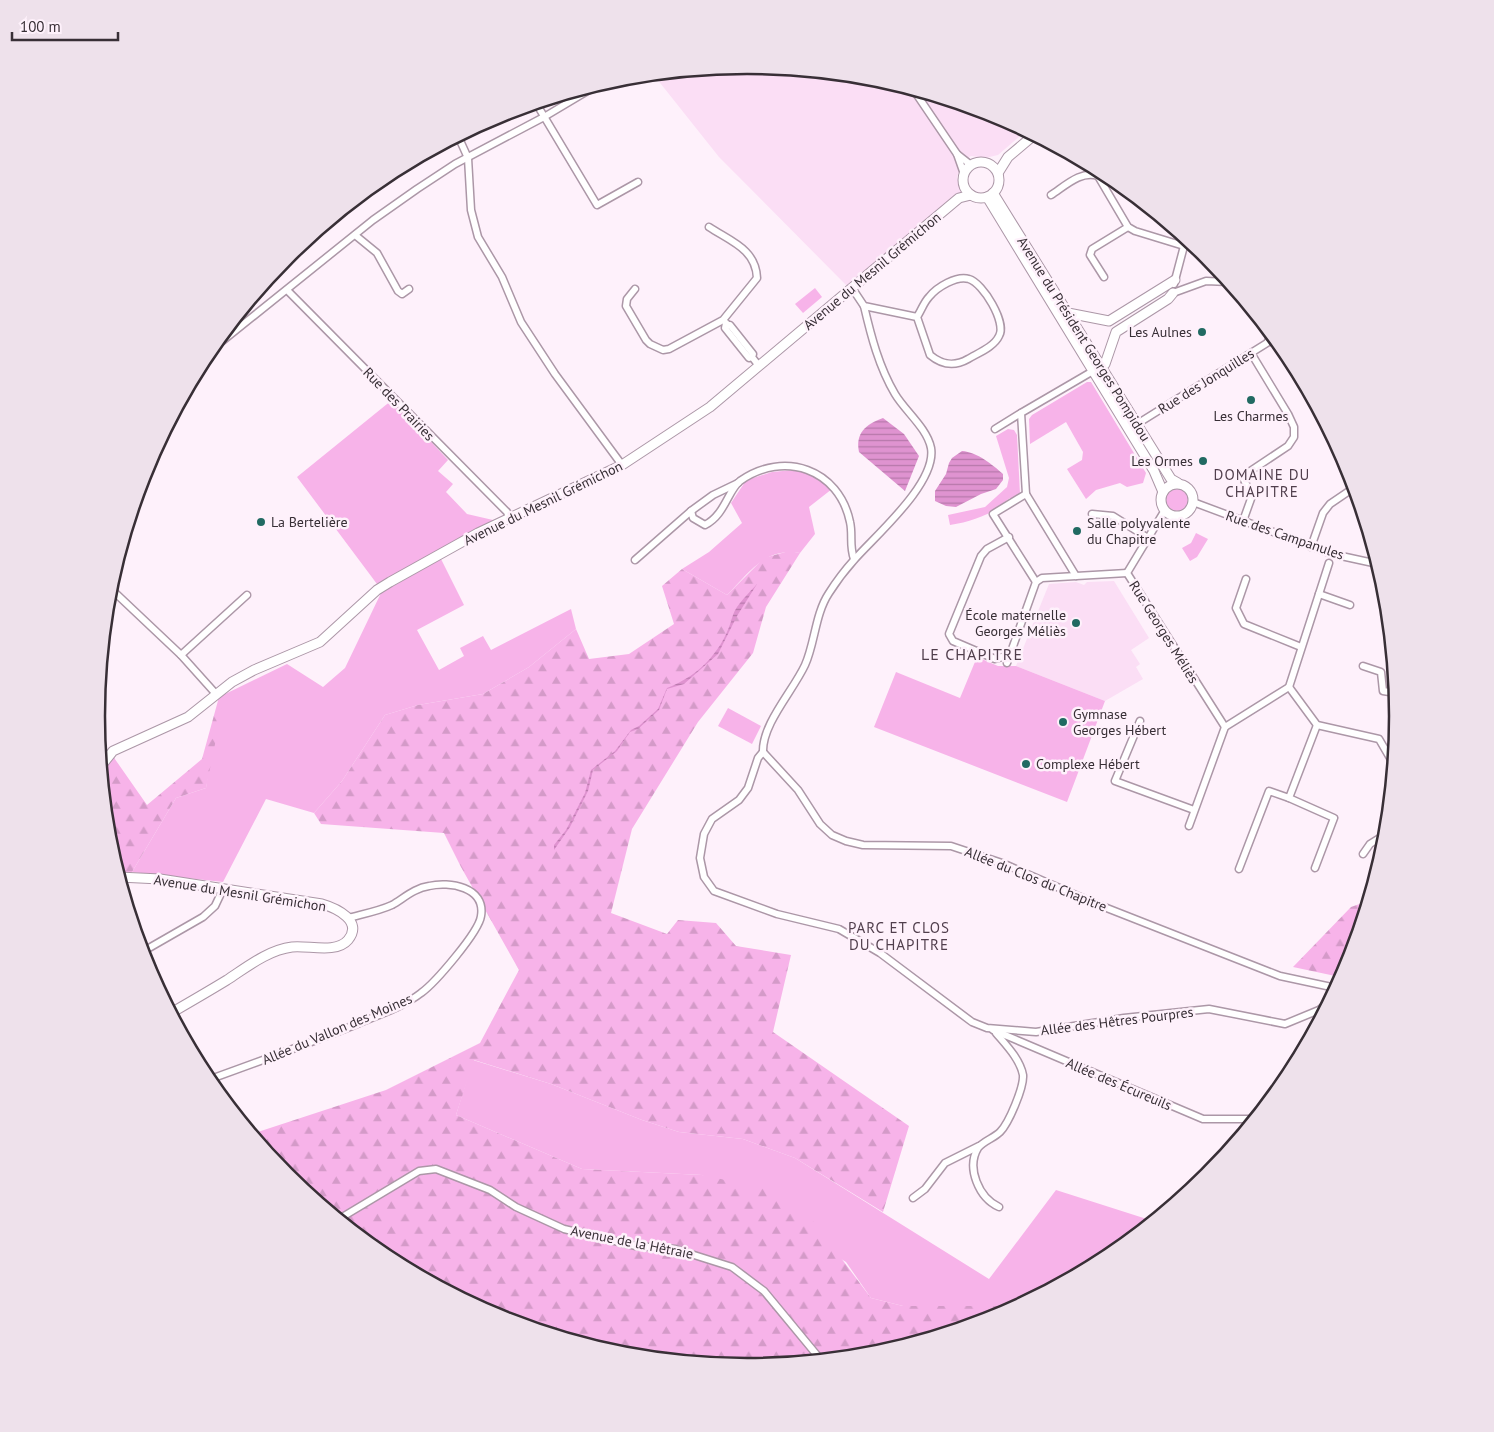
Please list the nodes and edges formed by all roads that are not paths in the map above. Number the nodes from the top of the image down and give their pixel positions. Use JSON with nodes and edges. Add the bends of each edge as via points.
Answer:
{"nodes":[{"id":1,"x":577,"y":97,"type":"edge"},
{"id":2,"x":919,"y":98,"type":"edge"},
{"id":3,"x":539,"y":109,"type":"edge"},
{"id":4,"x":544,"y":117,"type":"junction"},
{"id":5,"x":1029,"y":139,"type":"edge"},
{"id":6,"x":460,"y":141,"type":"edge"},
{"id":7,"x":957,"y":154,"type":"junction"},
{"id":8,"x":1008,"y":157,"type":"junction"},
{"id":9,"x":468,"y":158,"type":"junction"},
{"id":10,"x":987,"y":163,"type":"junction"},
{"id":11,"x":971,"y":165,"type":"junction"},
{"id":12,"x":998,"y":173,"type":"junction"},
{"id":13,"x":1089,"y":173,"type":"edge"},
{"id":14,"x":964,"y":174,"type":"junction"},
{"id":15,"x":1100,"y":180,"type":"edge"},
{"id":16,"x":638,"y":182,"type":"dead end"},
{"id":17,"x":964,"y":185,"type":"junction"},
{"id":18,"x":1051,"y":194,"type":"dead end"},
{"id":19,"x":972,"y":195,"type":"junction"},
{"id":20,"x":990,"y":195,"type":"junction"},
{"id":21,"x":960,"y":198,"type":"junction"},
{"id":22,"x":709,"y":226,"type":"dead end"},
{"id":23,"x":1128,"y":227,"type":"junction"},
{"id":24,"x":355,"y":235,"type":"junction"},
{"id":25,"x":1179,"y":241,"type":"edge"},
{"id":26,"x":1185,"y":247,"type":"edge"},
{"id":27,"x":1104,"y":277,"type":"dead end"},
{"id":28,"x":1175,"y":280,"type":"junction"},
{"id":29,"x":1219,"y":282,"type":"edge"},
{"id":30,"x":852,"y":288,"type":"junction"},
{"id":31,"x":409,"y":289,"type":"dead end"},
{"id":32,"x":287,"y":290,"type":"junction"},
{"id":33,"x":635,"y":290,"type":"dead end"},
{"id":34,"x":1173,"y":293,"type":"junction"},
{"id":35,"x":864,"y":306,"type":"junction"},
{"id":36,"x":1065,"y":316,"type":"junction"},
{"id":37,"x":917,"y":317,"type":"junction"},
{"id":38,"x":1109,"y":321,"type":"junction"},
{"id":39,"x":725,"y":323,"type":"junction"},
{"id":40,"x":232,"y":332,"type":"edge"},
{"id":41,"x":1116,"y":332,"type":"junction"},
{"id":42,"x":1268,"y":341,"type":"edge"},
{"id":43,"x":1251,"y":353,"type":"junction"},
{"id":44,"x":759,"y":366,"type":"junction"},
{"id":45,"x":1098,"y":369,"type":"junction"},
{"id":46,"x":1021,"y":413,"type":"junction"},
{"id":47,"x":1137,"y":424,"type":"junction"},
{"id":48,"x":995,"y":429,"type":"dead end"},
{"id":49,"x":622,"y":465,"type":"junction"},
{"id":50,"x":738,"y":482,"type":"junction"},
{"id":51,"x":1178,"y":484,"type":"junction"},
{"id":52,"x":1348,"y":491,"type":"edge"},
{"id":53,"x":1163,"y":492,"type":"junction"},
{"id":54,"x":1026,"y":494,"type":"junction"},
{"id":55,"x":1193,"y":502,"type":"junction"},
{"id":56,"x":690,"y":510,"type":"junction"},
{"id":57,"x":1165,"y":510,"type":"junction"},
{"id":58,"x":1092,"y":514,"type":"dead end"},
{"id":59,"x":510,"y":519,"type":"junction"},
{"id":60,"x":1243,"y":521,"type":"junction"},
{"id":61,"x":1008,"y":537,"type":"junction"},
{"id":62,"x":1148,"y":538,"type":"junction"},
{"id":63,"x":1311,"y":547,"type":"junction"},
{"id":64,"x":854,"y":559,"type":"junction"},
{"id":65,"x":635,"y":560,"type":"dead end"},
{"id":66,"x":1370,"y":562,"type":"edge"},
{"id":67,"x":1329,"y":563,"type":"dead end"},
{"id":68,"x":1127,"y":573,"type":"junction"},
{"id":69,"x":1076,"y":576,"type":"junction"},
{"id":70,"x":1246,"y":579,"type":"dead end"},
{"id":71,"x":1036,"y":582,"type":"junction"},
{"id":72,"x":116,"y":594,"type":"edge"},
{"id":73,"x":1319,"y":594,"type":"junction"},
{"id":74,"x":247,"y":595,"type":"dead end"},
{"id":75,"x":1350,"y":605,"type":"dead end"},
{"id":76,"x":1301,"y":647,"type":"junction"},
{"id":77,"x":181,"y":655,"type":"junction"},
{"id":78,"x":1010,"y":655,"type":"junction"},
{"id":79,"x":1007,"y":663,"type":"dead end"},
{"id":80,"x":1363,"y":666,"type":"dead end"},
{"id":81,"x":1289,"y":687,"type":"junction"},
{"id":82,"x":1388,"y":692,"type":"edge"},
{"id":83,"x":216,"y":694,"type":"junction"},
{"id":84,"x":1140,"y":720,"type":"dead end"},
{"id":85,"x":1317,"y":725,"type":"junction"},
{"id":86,"x":1225,"y":727,"type":"junction"},
{"id":87,"x":763,"y":752,"type":"junction"},
{"id":88,"x":1388,"y":754,"type":"edge"},
{"id":89,"x":106,"y":760,"type":"edge"},
{"id":90,"x":1289,"y":798,"type":"junction"},
{"id":91,"x":1194,"y":810,"type":"junction"},
{"id":92,"x":1189,"y":826,"type":"dead end"},
{"id":93,"x":1377,"y":839,"type":"edge"},
{"id":94,"x":1363,"y":854,"type":"dead end"},
{"id":95,"x":1315,"y":868,"type":"dead end"},
{"id":96,"x":1239,"y":869,"type":"dead end"},
{"id":97,"x":126,"y":877,"type":"edge"},
{"id":98,"x":223,"y":889,"type":"junction"},
{"id":99,"x":348,"y":918,"type":"junction"},
{"id":100,"x":149,"y":948,"type":"edge"},
{"id":101,"x":1328,"y":988,"type":"edge"},
{"id":102,"x":176,"y":1010,"type":"edge"},
{"id":103,"x":1317,"y":1011,"type":"edge"},
{"id":104,"x":987,"y":1028,"type":"junction"},
{"id":105,"x":996,"y":1032,"type":"junction"},
{"id":106,"x":216,"y":1077,"type":"edge"},
{"id":107,"x":1247,"y":1119,"type":"edge"},
{"id":108,"x":979,"y":1146,"type":"junction"},
{"id":109,"x":913,"y":1198,"type":"dead end"},
{"id":110,"x":999,"y":1207,"type":"dead end"},
{"id":111,"x":344,"y":1216,"type":"edge"},
{"id":112,"x":816,"y":1354,"type":"edge"}],
"edges":[{"from":1,"to":4,"type":"street"},
{"from":2,"to":7,"type":"street"},
{"from":3,"to":4,"type":"street"},
{"from":4,"to":9,"type":"street"},
{"from":4,"to":16,"type":"street","via":[[597,205]]},
{"from":5,"to":8,"type":"street"},
{"from":6,"to":9,"type":"street"},
{"from":7,"to":11,"type":"street"},
{"from":7,"to":14,"type":"street"},
{"from":8,"to":10,"type":"street"},
{"from":8,"to":12,"type":"street"},
{"from":9,"to":24,"type":"street","via":[[417,189]]},
{"from":9,"to":49,"type":"street","via":[[474,225],[502,277],[521,322]]},
{"from":10,"to":11,"type":"street"},
{"from":10,"to":12,"type":"street"},
{"from":11,"to":14,"type":"street"},
{"from":12,"to":20,"type":"street","via":[[997,188]]},
{"from":13,"to":18,"type":"street"},
{"from":14,"to":17,"type":"street"},
{"from":15,"to":23,"type":"street"},
{"from":17,"to":19,"type":"street"},
{"from":17,"to":21,"type":"street"},
{"from":19,"to":20,"type":"street"},
{"from":19,"to":21,"type":"street","name":"Avenue du Mesnil Grémichon"},
{"from":20,"to":36,"type":"street","name":"Avenue du Président Georges Pompidou"},
{"from":21,"to":30,"type":"street","name":"Avenue du Mesnil Grémichon"},
{"from":22,"to":39,"type":"street","via":[[750,254],[757,269],[757,278]]},
{"from":23,"to":25,"type":"street"},
{"from":23,"to":27,"type":"street","via":[[1092,249],[1090,255]]},
{"from":24,"to":31,"type":"street","via":[[376,254],[398,291],[402,294]]},
{"from":24,"to":32,"type":"street"},
{"from":26,"to":28,"type":"street"},
{"from":28,"to":34,"type":"street"},
{"from":28,"to":38,"type":"street"},
{"from":29,"to":34,"type":"street","via":[[1206,281]]},
{"from":30,"to":35,"type":"street","name":"Allée des Hêtres Pourpres"},
{"from":30,"to":44,"type":"street","name":"Avenue du Mesnil Grémichon"},
{"from":32,"to":40,"type":"street"},
{"from":32,"to":59,"type":"street","name":"Rue des Prairies","via":[[507,512]]},
{"from":33,"to":39,"type":"street","via":[[627,299],[626,306],[646,340],[656,348],[669,349]]},
{"from":34,"to":41,"type":"street"},
{"from":35,"to":37,"type":"street"},
{"from":35,"to":64,"type":"street","name":"Allée des Hêtres Pourpres","via":[[888,382],[931,447],[930,462],[904,507]]},
{"from":36,"to":38,"type":"street"},
{"from":36,"to":45,"type":"street","name":"Avenue du Président Georges Pompidou"},
{"from":37,"to":37,"type":"street","via":[[930,355],[944,364],[961,363],[996,342],[1002,331],[1001,320],[984,292],[970,279],[956,278],[929,296]]},
{"from":38,"to":41,"type":"street"},
{"from":39,"to":44,"type":"street","via":[[736,332]]},
{"from":41,"to":45,"type":"street","via":[[1105,364]]},
{"from":42,"to":43,"type":"street","name":"Rue des Jonquilles"},
{"from":43,"to":47,"type":"street","name":"Rue des Jonquilles"},
{"from":43,"to":60,"type":"street","via":[[1288,414],[1294,427],[1294,437],[1288,446],[1246,474],[1244,480],[1252,496]]},
{"from":44,"to":49,"type":"street","name":"Avenue du Mesnil Grémichon","via":[[710,407]]},
{"from":45,"to":46,"type":"street"},
{"from":45,"to":47,"type":"street","name":"Avenue du Président Georges Pompidou"},
{"from":45,"to":53,"type":"street","name":"Avenue du Président Georges Pompidou"},
{"from":46,"to":48,"type":"street"},
{"from":46,"to":54,"type":"street"},
{"from":47,"to":51,"type":"street","name":"Avenue du Président Georges Pompidou","via":[[1171,479]]},
{"from":49,"to":59,"type":"street","name":"Avenue du Mesnil Grémichon"},
{"from":50,"to":56,"type":"street"},
{"from":50,"to":56,"type":"street","via":[[728,501],[704,525],[693,518]]},
{"from":50,"to":64,"type":"street","via":[[762,471],[786,466],[808,469],[828,480],[842,500],[851,523],[850,547]]},
{"from":51,"to":53,"type":"street","via":[[1172,484]]},
{"from":51,"to":55,"type":"street","via":[[1188,487]]},
{"from":52,"to":63,"type":"street","via":[[1323,513]]},
{"from":53,"to":57,"type":"street","via":[[1161,503]]},
{"from":54,"to":61,"type":"street","via":[[993,514]]},
{"from":54,"to":69,"type":"street"},
{"from":55,"to":57,"type":"street","via":[[1182,515]]},
{"from":55,"to":60,"type":"street","name":"Rue des Campanules"},
{"from":56,"to":65,"type":"street"},
{"from":57,"to":62,"type":"street","name":"Rue Georges Méliès"},
{"from":58,"to":62,"type":"street","via":[[1113,516]]},
{"from":59,"to":83,"type":"street","name":"Avenue du Mesnil Grémichon","via":[[377,590],[320,642],[254,670]]},
{"from":60,"to":63,"type":"street","name":"Rue des Campanules"},
{"from":61,"to":71,"type":"street"},
{"from":61,"to":78,"type":"street","via":[[981,556],[949,634],[953,641],[995,659]]},
{"from":62,"to":68,"type":"street","name":"Rue Georges Méliès"},
{"from":63,"to":66,"type":"street","name":"Rue des Campanules"},
{"from":64,"to":87,"type":"street","name":"Allée des Hêtres Pourpres","via":[[827,595],[806,664],[770,724]]},
{"from":67,"to":73,"type":"street"},
{"from":68,"to":69,"type":"street"},
{"from":68,"to":86,"type":"street","name":"Rue Georges Méliès"},
{"from":69,"to":71,"type":"street","via":[[1042,578]]},
{"from":70,"to":76,"type":"street","via":[[1236,608],[1244,624]]},
{"from":71,"to":78,"type":"street"},
{"from":72,"to":77,"type":"street"},
{"from":73,"to":75,"type":"street"},
{"from":73,"to":76,"type":"street"},
{"from":74,"to":77,"type":"street"},
{"from":76,"to":81,"type":"street"},
{"from":77,"to":83,"type":"street"},
{"from":78,"to":79,"type":"street"},
{"from":80,"to":82,"type":"street","via":[[1381,672],[1383,691]]},
{"from":81,"to":85,"type":"street"},
{"from":81,"to":86,"type":"street"},
{"from":83,"to":89,"type":"street","name":"Avenue du Mesnil Grémichon","via":[[188,717],[113,752]]},
{"from":84,"to":91,"type":"street","via":[[1115,781]]},
{"from":85,"to":88,"type":"street","via":[[1379,739]]},
{"from":85,"to":90,"type":"street"},
{"from":86,"to":91,"type":"street"},
{"from":87,"to":101,"type":"street","name":"Allée du Clos du Chapitre","via":[[798,790],[820,824],[832,835],[846,841],[863,845],[951,846],[1002,863],[1280,976]]},
{"from":87,"to":104,"type":"street","name":"Allée des Hêtres Pourpres","via":[[748,788],[739,800],[712,819],[704,834],[700,858],[704,876],[714,891],[776,914],[839,929],[880,953],[972,1022]]},
{"from":90,"to":95,"type":"street","via":[[1334,818]]},
{"from":90,"to":96,"type":"street","via":[[1269,791]]},
{"from":91,"to":92,"type":"street"},
{"from":93,"to":94,"type":"street"},
{"from":97,"to":98,"type":"street","name":"Avenue du Mesnil Grémichon"},
{"from":98,"to":99,"type":"street","name":"Avenue du Mesnil Grémichon","via":[[322,904],[340,910]]},
{"from":98,"to":100,"type":"street","via":[[215,906],[203,917]]},
{"from":99,"to":102,"type":"street","via":[[352,932],[347,941],[338,946],[292,947],[273,952]]},
{"from":99,"to":106,"type":"street","name":"Allée du Vallon des Moines","via":[[390,905],[430,885],[461,885],[470,890],[481,909],[475,930],[422,993],[396,1008]]},
{"from":103,"to":104,"type":"street","name":"Allée des Hêtres Pourpres","via":[[1285,1024],[1209,1009],[1036,1032]]},
{"from":104,"to":105,"type":"street","name":"Allée des Écureuils"},
{"from":105,"to":107,"type":"street","name":"Allée des Écureuils","via":[[1203,1119]]},
{"from":105,"to":108,"type":"street","via":[[1011,1051],[1023,1077],[1021,1091],[1001,1131]]},
{"from":108,"to":109,"type":"street","via":[[945,1163],[925,1189]]},
{"from":108,"to":110,"type":"street","via":[[974,1159],[975,1176],[987,1199]]},
{"from":111,"to":112,"type":"street","name":"Avenue de la Hêtraie","via":[[419,1171],[436,1169],[490,1190],[516,1207],[564,1229],[636,1246],[675,1249],[732,1267],[764,1291]]}]}
